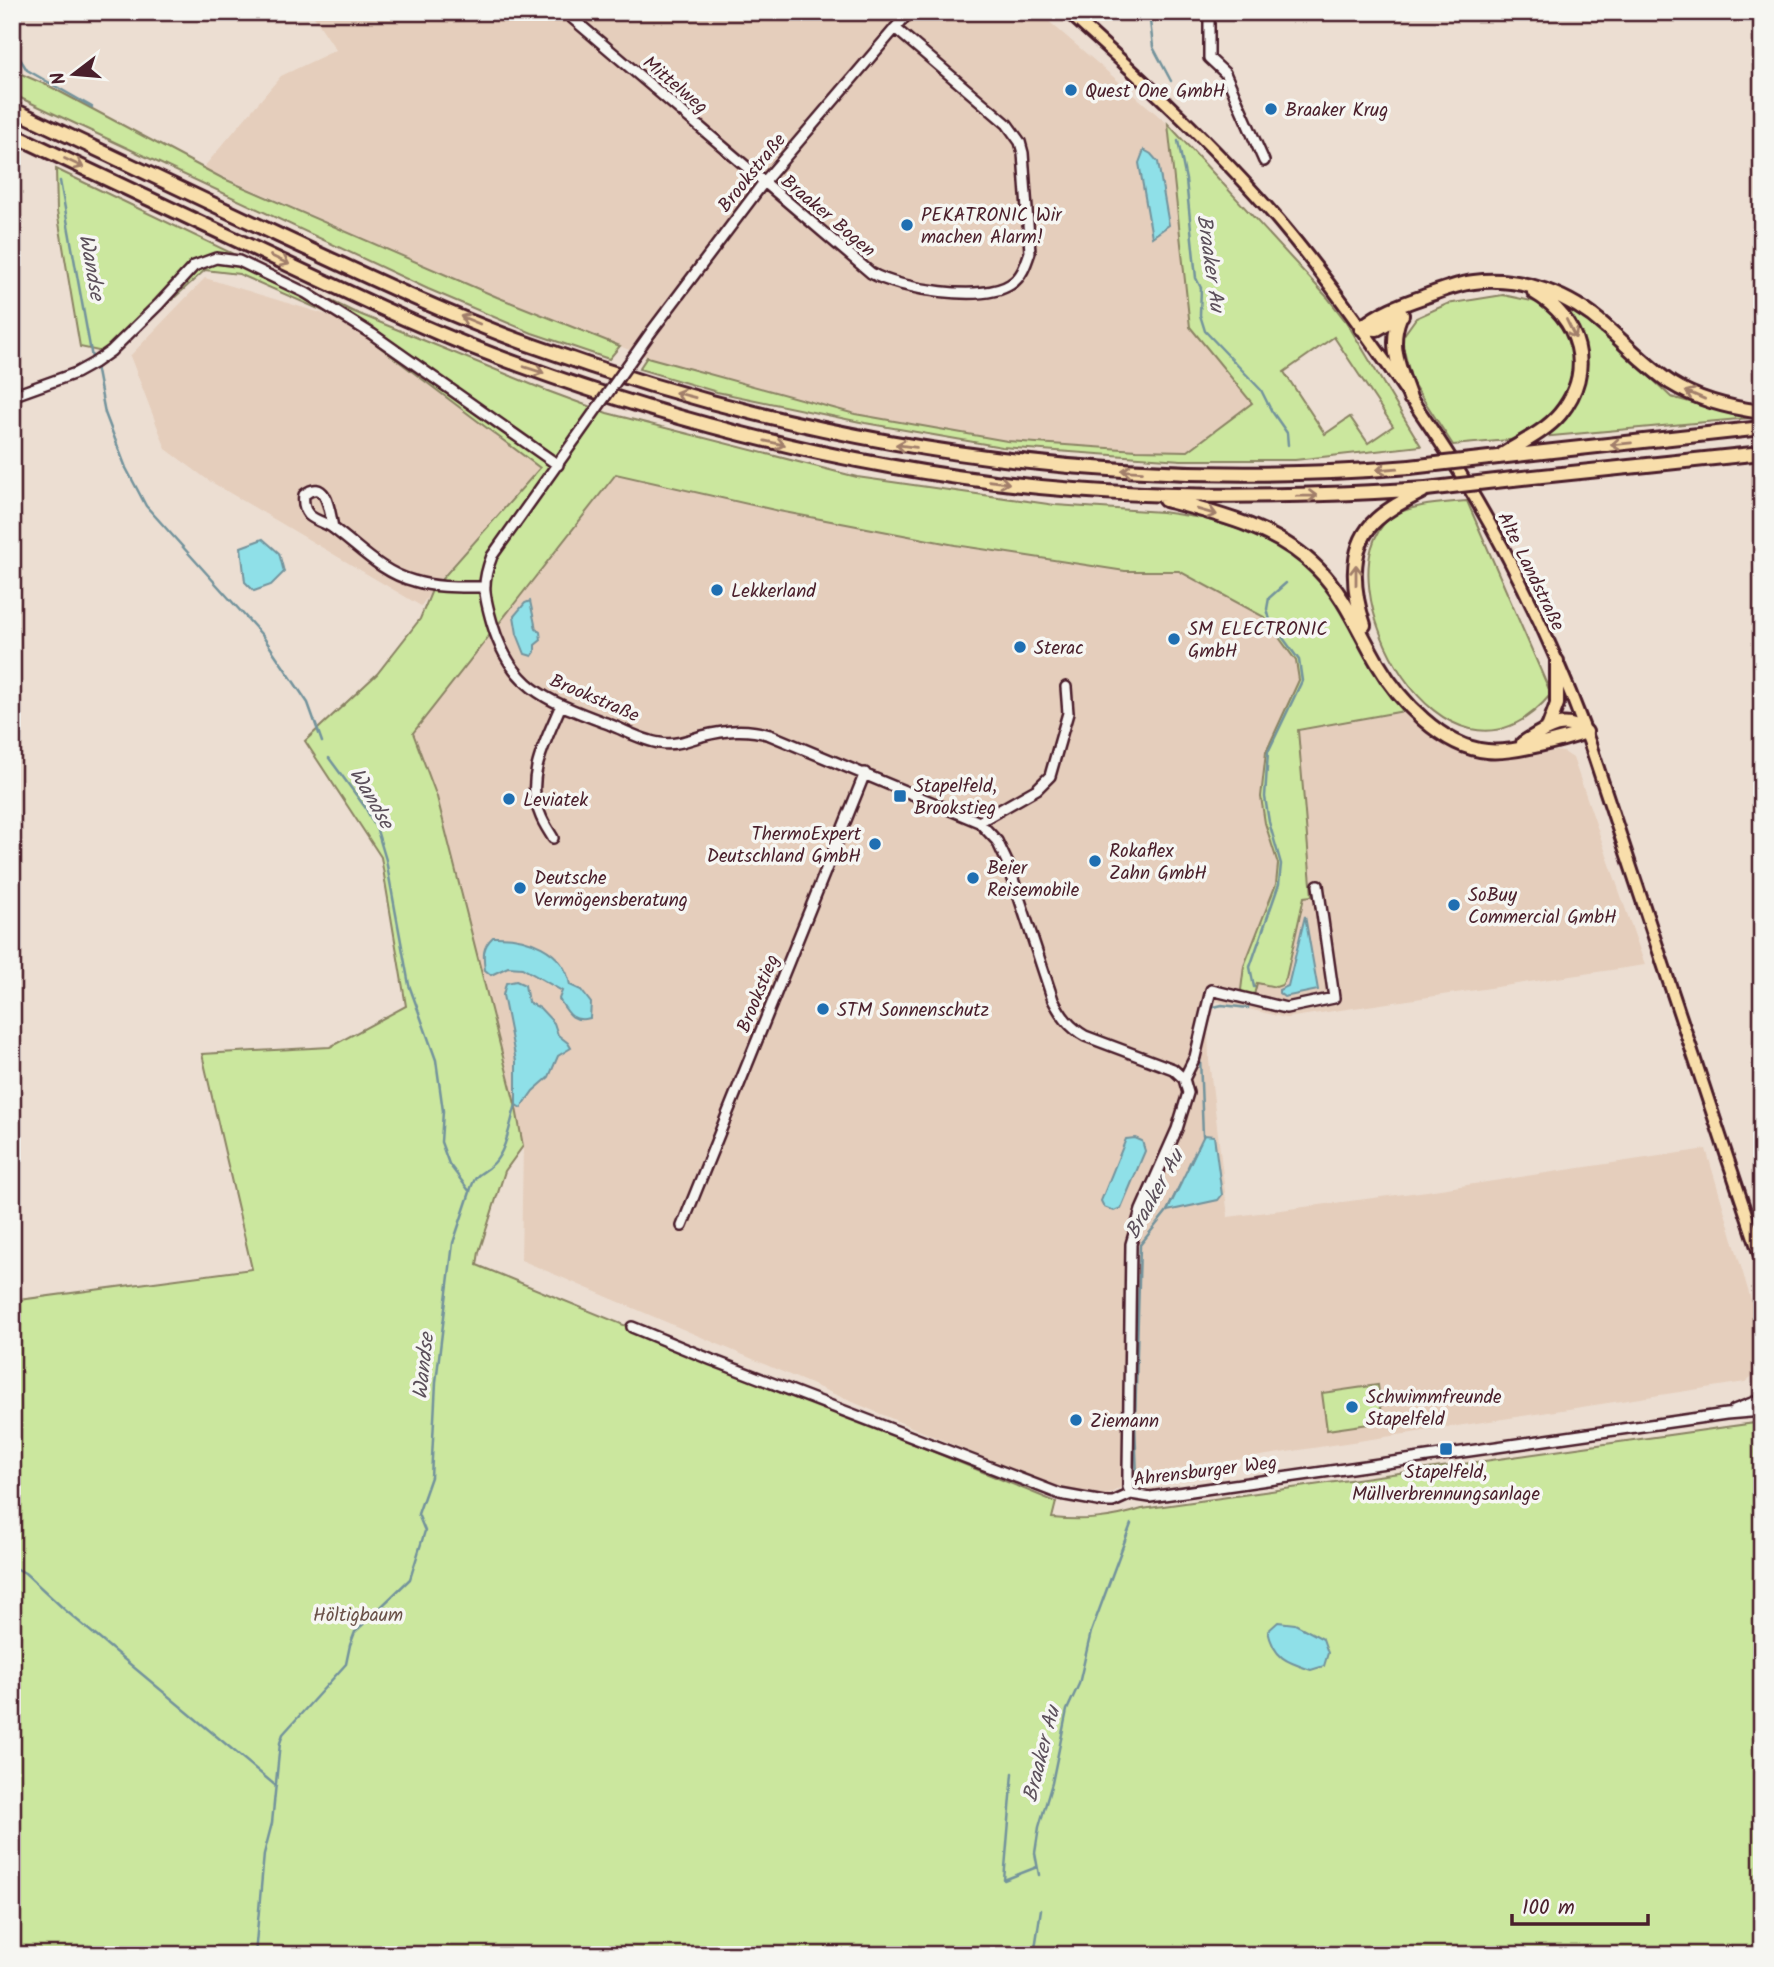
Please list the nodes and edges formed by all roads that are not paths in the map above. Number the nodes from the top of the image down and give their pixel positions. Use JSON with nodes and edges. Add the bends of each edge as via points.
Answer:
{"nodes":[{"id":1,"x":565,"y":12,"type":"edge"},
{"id":2,"x":909,"y":12,"type":"edge"},
{"id":3,"x":1068,"y":12,"type":"edge"},
{"id":4,"x":1209,"y":12,"type":"edge"},
{"id":5,"x":895,"y":28,"type":"junction"},
{"id":6,"x":12,"y":109,"type":"edge"},
{"id":7,"x":12,"y":134,"type":"edge"},
{"id":8,"x":1264,"y":161,"type":"dead end"},
{"id":9,"x":764,"y":182,"type":"junction"},
{"id":10,"x":1521,"y":285,"type":"junction"},
{"id":11,"x":1423,"y":297,"type":"junction"},
{"id":12,"x":1400,"y":317,"type":"junction"},
{"id":13,"x":1361,"y":328,"type":"junction"},
{"id":14,"x":12,"y":396,"type":"edge"},
{"id":15,"x":1410,"y":398,"type":"junction"},
{"id":16,"x":1762,"y":412,"type":"edge"},
{"id":17,"x":1762,"y":428,"type":"edge"},
{"id":18,"x":1762,"y":453,"type":"edge"},
{"id":19,"x":1498,"y":457,"type":"junction"},
{"id":20,"x":558,"y":464,"type":"junction"},
{"id":21,"x":1426,"y":489,"type":"junction"},
{"id":22,"x":1141,"y":494,"type":"junction"},
{"id":23,"x":332,"y":528,"type":"dead end"},
{"id":24,"x":483,"y":587,"type":"junction"},
{"id":25,"x":1557,"y":661,"type":"junction"},
{"id":26,"x":1378,"y":665,"type":"junction"},
{"id":27,"x":1066,"y":687,"type":"dead end"},
{"id":28,"x":561,"y":705,"type":"junction"},
{"id":29,"x":1548,"y":728,"type":"junction"},
{"id":30,"x":1586,"y":732,"type":"junction"},
{"id":31,"x":1513,"y":748,"type":"junction"},
{"id":32,"x":865,"y":773,"type":"junction"},
{"id":33,"x":979,"y":822,"type":"junction"},
{"id":34,"x":553,"y":838,"type":"dead end"},
{"id":35,"x":1318,"y":885,"type":"dead end"},
{"id":36,"x":1184,"y":1079,"type":"junction"},
{"id":37,"x":682,"y":1226,"type":"dead end"},
{"id":38,"x":1762,"y":1262,"type":"edge"},
{"id":39,"x":632,"y":1327,"type":"dead end"},
{"id":40,"x":1762,"y":1399,"type":"edge"},
{"id":41,"x":1762,"y":1411,"type":"edge"},
{"id":42,"x":1726,"y":1413,"type":"junction"},
{"id":43,"x":1131,"y":1494,"type":"junction"}],
"edges":[{"from":1,"to":9,"type":"street","name":"Mittelweg"},
{"from":2,"to":5,"type":"street","name":"Brookstraße"},
{"from":3,"to":13,"type":"main road","name":"Alte Landstraße","via":[[1277,218]]},
{"from":4,"to":8,"type":"street","via":[[1209,58],[1225,73]]},
{"from":5,"to":9,"type":"street","name":"Brookstraße"},
{"from":5,"to":9,"type":"street","name":"Braaker Bogen","via":[[1007,124],[1020,142],[1026,165],[1030,252],[1018,278],[1001,289],[976,293],[928,289],[881,278]]},
{"from":19,"to":6,"type":"highway","one_way":true,"bridge":true,"via":[[1320,473],[1096,469],[887,444],[780,421],[639,383],[525,343],[387,286]]},
{"from":7,"to":22,"type":"highway","one_way":true,"via":[[380,307],[518,365],[632,402],[764,441],[883,466],[1002,483]]},
{"from":9,"to":20,"type":"street","name":"Brookstraße","bridge":true},
{"from":10,"to":11,"type":"highway","via":[[1475,282]]},
{"from":16,"to":10,"type":"highway","one_way":true,"via":[[1687,391],[1656,372],[1584,309],[1551,292]]},
{"from":10,"to":19,"type":"highway","one_way":true,"via":[[1546,299],[1567,320],[1579,347],[1580,366],[1576,390],[1559,416]]},
{"from":11,"to":12,"type":"highway"},
{"from":11,"to":13,"type":"highway","via":[[1384,311]]},
{"from":12,"to":13,"type":"highway","via":[[1377,329]]},
{"from":12,"to":15,"type":"highway","via":[[1394,344]]},
{"from":13,"to":15,"type":"main road","name":"Alte Landstraße"},
{"from":14,"to":20,"type":"street","via":[[94,363],[194,266],[216,258],[239,261],[306,293]]},
{"from":15,"to":25,"type":"main road","name":"Alte Landstraße","via":[[1487,519]]},
{"from":17,"to":19,"type":"highway","one_way":true},
{"from":18,"to":21,"type":"highway","bridge":true},
{"from":20,"to":24,"type":"street","name":"Brookstraße","via":[[492,556]]},
{"from":22,"to":21,"type":"highway","one_way":true,"via":[[1234,497]]},
{"from":26,"to":21,"type":"highway","one_way":true,"via":[[1360,612],[1355,583],[1358,550],[1382,515]]},
{"from":22,"to":26,"type":"highway","one_way":true,"via":[[1258,528],[1303,555],[1339,595]]},
{"from":23,"to":24,"type":"street","via":[[392,573],[411,581],[449,588]]},
{"from":24,"to":28,"type":"street","name":"Brookstraße","via":[[498,642],[512,670],[533,690]]},
{"from":25,"to":29,"type":"highway","via":[[1557,704]]},
{"from":25,"to":30,"type":"main road","name":"Alte Landstraße"},
{"from":26,"to":31,"type":"highway","via":[[1412,710],[1455,741],[1487,752]]},
{"from":27,"to":33,"type":"street","via":[[1068,713],[1051,776]]},
{"from":28,"to":32,"type":"street","name":"Brookstraße","via":[[660,743],[735,729],[759,732]]},
{"from":28,"to":34,"type":"street","via":[[534,783],[539,812]]},
{"from":29,"to":30,"type":"highway","via":[[1569,724]]},
{"from":29,"to":31,"type":"highway"},
{"from":30,"to":31,"type":"highway"},
{"from":30,"to":38,"type":"main road","name":"Alte Landstraße"},
{"from":32,"to":33,"type":"street","name":"Brookstraße"},
{"from":32,"to":37,"type":"street","name":"Brookstieg"},
{"from":33,"to":36,"type":"street","name":"Brookstraße","via":[[997,841],[1008,864],[1052,1000],[1061,1015],[1085,1036],[1173,1069]]},
{"from":35,"to":36,"type":"street","via":[[1334,998],[1286,1008],[1211,990],[1195,1057]]},
{"from":36,"to":43,"type":"street","via":[[1188,1093],[1181,1116],[1131,1244]]},
{"from":39,"to":43,"type":"street","name":"Ahrensburger Weg","via":[[1060,1494],[1104,1502]]},
{"from":40,"to":42,"type":"street","name":"Ahrensburger Weg"},
{"from":41,"to":42,"type":"street","name":"Ahrensburger Weg"},
{"from":42,"to":43,"type":"street","name":"Ahrensburger Weg","via":[[1150,1497]]}]}
